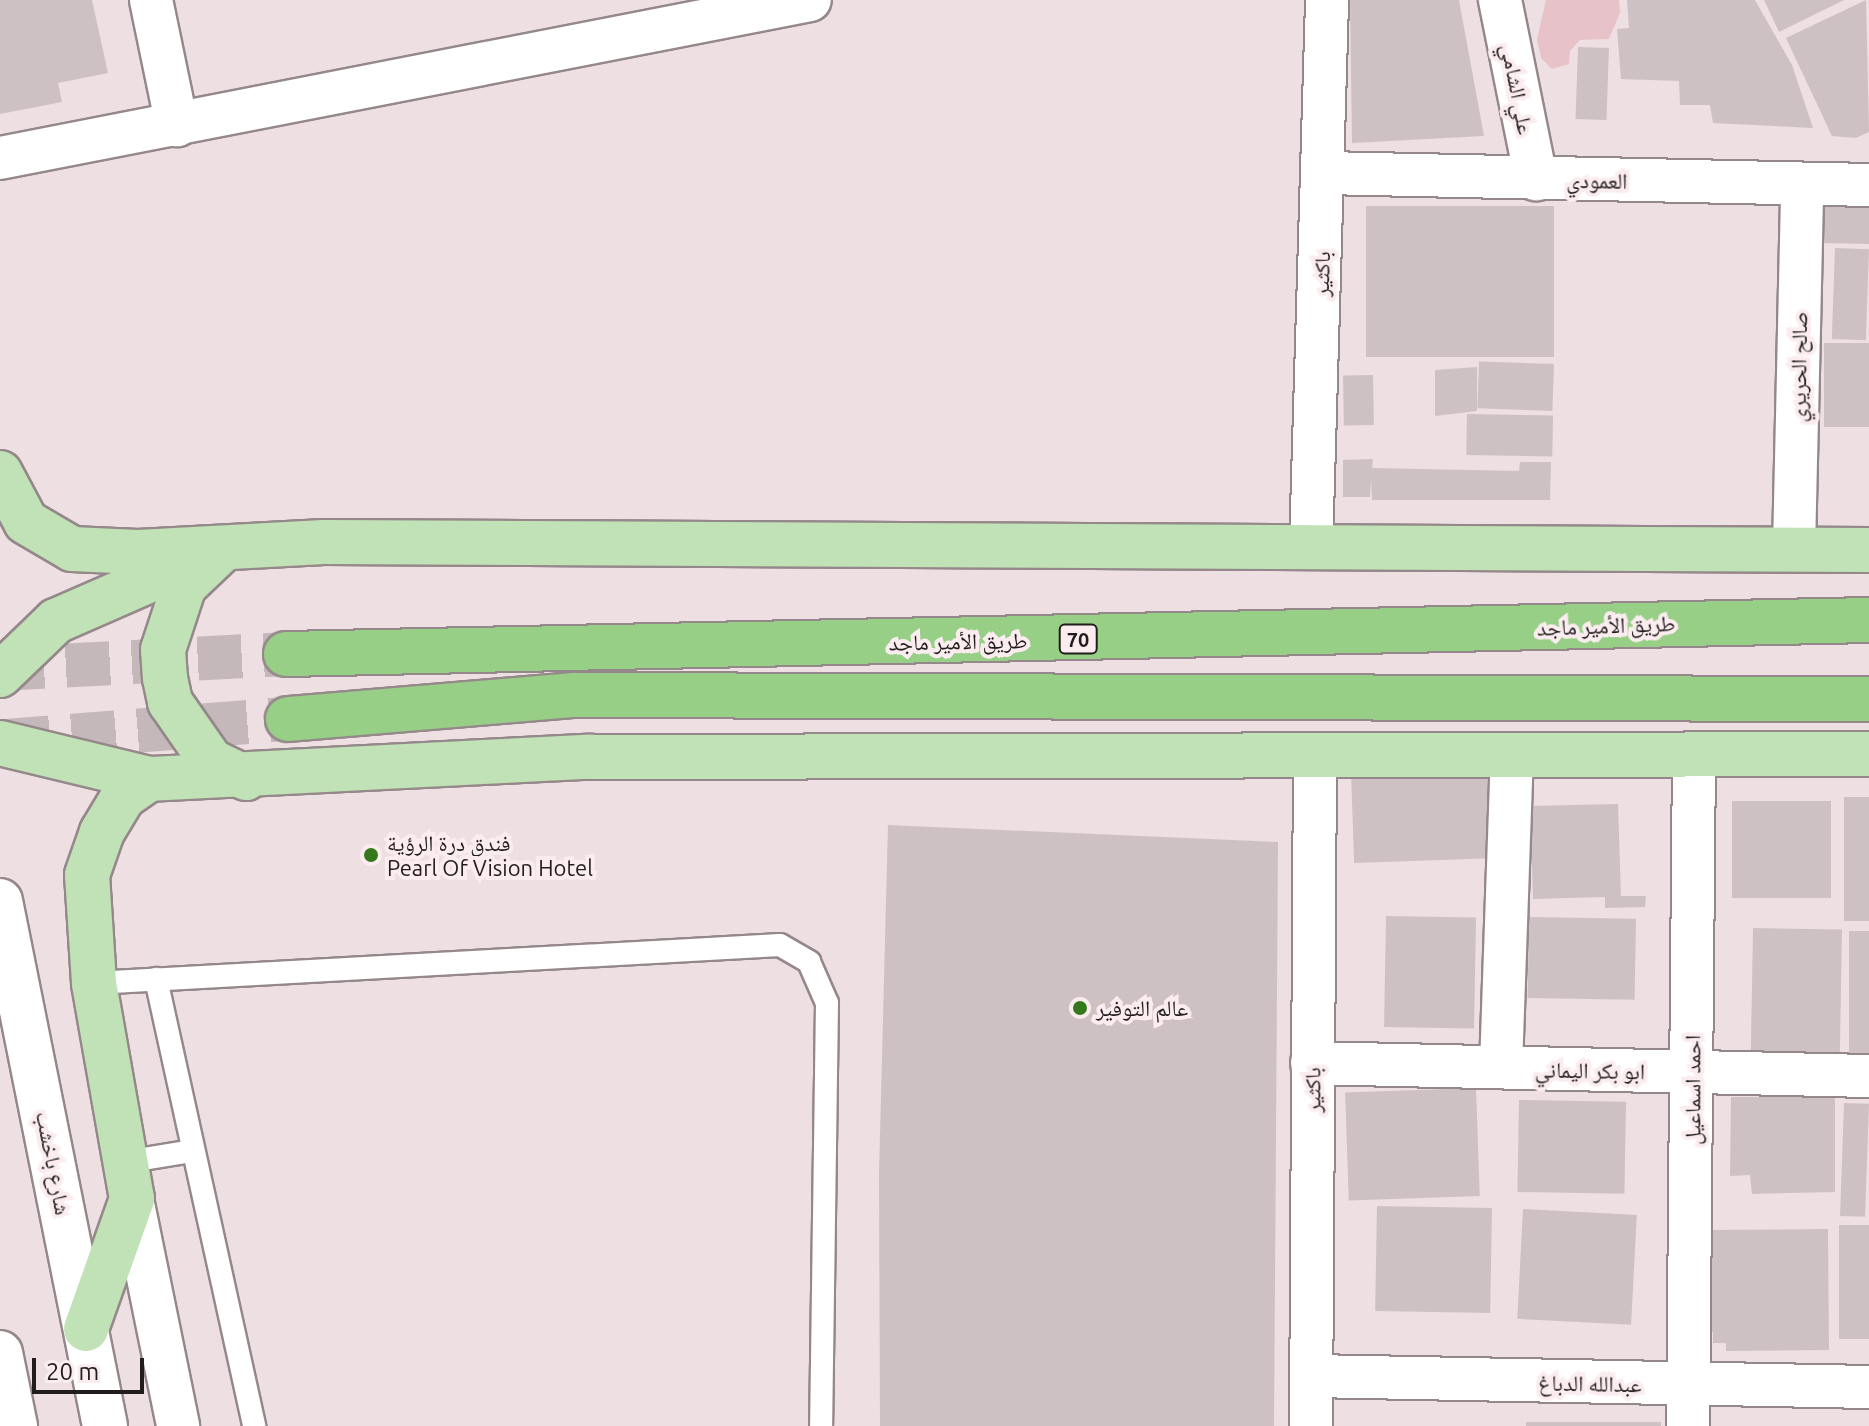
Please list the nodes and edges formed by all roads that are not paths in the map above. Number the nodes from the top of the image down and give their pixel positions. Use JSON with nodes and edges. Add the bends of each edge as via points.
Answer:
{"nodes":[{"id":1,"x":151,"y":0,"type":"edge"},
{"id":2,"x":810,"y":0,"type":"edge"},
{"id":3,"x":1327,"y":0,"type":"edge"},
{"id":4,"x":1500,"y":0,"type":"edge"},
{"id":5,"x":177,"y":125,"type":"junction"},
{"id":6,"x":0,"y":158,"type":"edge"},
{"id":7,"x":1324,"y":173,"type":"junction"},
{"id":8,"x":1536,"y":179,"type":"junction"},
{"id":9,"x":1802,"y":185,"type":"junction"},
{"id":10,"x":1869,"y":185,"type":"edge"},
{"id":11,"x":0,"y":473,"type":"edge"},
{"id":12,"x":1311,"y":547,"type":"junction"},
{"id":13,"x":223,"y":549,"type":"junction"},
{"id":14,"x":1794,"y":549,"type":"junction"},
{"id":15,"x":1869,"y":550,"type":"edge"},
{"id":16,"x":1869,"y":620,"type":"edge"},
{"id":17,"x":286,"y":654,"type":"tunnel mouth"},
{"id":18,"x":0,"y":675,"type":"edge"},
{"id":19,"x":1869,"y":699,"type":"edge"},
{"id":20,"x":288,"y":719,"type":"tunnel mouth"},
{"id":21,"x":0,"y":743,"type":"edge"},
{"id":22,"x":1512,"y":754,"type":"junction"},
{"id":23,"x":1694,"y":754,"type":"junction"},
{"id":24,"x":1869,"y":754,"type":"edge"},
{"id":25,"x":1315,"y":755,"type":"junction"},
{"id":26,"x":246,"y":778,"type":"junction"},
{"id":27,"x":149,"y":779,"type":"junction"},
{"id":28,"x":0,"y":901,"type":"edge"},
{"id":29,"x":156,"y":979,"type":"junction"},
{"id":30,"x":94,"y":983,"type":"junction"},
{"id":31,"x":1312,"y":1063,"type":"junction"},
{"id":32,"x":1501,"y":1067,"type":"junction"},
{"id":33,"x":1692,"y":1072,"type":"junction"},
{"id":34,"x":1869,"y":1076,"type":"edge"},
{"id":35,"x":192,"y":1151,"type":"junction"},
{"id":36,"x":129,"y":1180,"type":"junction"},
{"id":37,"x":86,"y":1329,"type":"junction"},
{"id":38,"x":1,"y":1362,"type":"edge"},
{"id":39,"x":1312,"y":1376,"type":"junction"},
{"id":40,"x":1689,"y":1385,"type":"junction"},
{"id":41,"x":1869,"y":1387,"type":"edge"},
{"id":42,"x":15,"y":1426,"type":"edge"},
{"id":43,"x":105,"y":1426,"type":"edge"},
{"id":44,"x":178,"y":1426,"type":"edge"},
{"id":45,"x":254,"y":1426,"type":"edge"},
{"id":46,"x":821,"y":1426,"type":"edge"},
{"id":47,"x":1311,"y":1426,"type":"edge"},
{"id":48,"x":1688,"y":1426,"type":"edge"}],
"edges":[{"from":1,"to":5,"type":"street"},
{"from":2,"to":5,"type":"street"},
{"from":3,"to":7,"type":"street","name":"باكثير"},
{"from":4,"to":8,"type":"street","name":"علي الشامي"},
{"from":5,"to":6,"type":"street"},
{"from":7,"to":8,"type":"street","name":"العمودي"},
{"from":7,"to":12,"type":"street","name":"باكثير"},
{"from":8,"to":9,"type":"street","name":"العمودي"},
{"from":9,"to":10,"type":"street","name":"العمودي"},
{"from":9,"to":14,"type":"street","name":"صالح الحريري"},
{"from":11,"to":13,"type":"main road","via":[[26,522],[72,549]]},
{"from":12,"to":13,"type":"main road","via":[[324,542]]},
{"from":12,"to":14,"type":"main road"},
{"from":13,"to":18,"type":"main road","via":[[121,588],[56,621]]},
{"from":13,"to":26,"type":"main road","via":[[184,586],[163,650],[165,678],[170,702],[211,761]]},
{"from":14,"to":15,"type":"main road"},
{"from":16,"to":17,"type":"highway","name":"طريق الأمير ماجد","number":"70"},
{"from":19,"to":20,"type":"highway","via":[[574,695]]},
{"from":21,"to":27,"type":"main road"},
{"from":22,"to":23,"type":"main road"},
{"from":22,"to":25,"type":"main road"},
{"from":22,"to":32,"type":"street"},
{"from":23,"to":24,"type":"main road"},
{"from":23,"to":33,"type":"street","name":"احمد اسماعيل"},
{"from":25,"to":26,"type":"main road","via":[[589,757]]},
{"from":25,"to":31,"type":"street","name":"باكثير"},
{"from":26,"to":27,"type":"main road"},
{"from":27,"to":30,"type":"main road","via":[[123,797],[102,832],[87,875]]},
{"from":28,"to":37,"type":"main road","name":"شارع باخشب"},
{"from":29,"to":30,"type":"lane"},
{"from":29,"to":35,"type":"lane"},
{"from":29,"to":46,"type":"lane","via":[[780,945],[809,962],[827,1003]]},
{"from":30,"to":36,"type":"main road"},
{"from":31,"to":32,"type":"street","name":"ابو بكر اليماني"},
{"from":31,"to":39,"type":"street","name":"باكثير"},
{"from":32,"to":33,"type":"street","name":"ابو بكر اليماني"},
{"from":33,"to":34,"type":"street","name":"ابو بكر اليماني"},
{"from":33,"to":40,"type":"street","name":"احمد اسماعيل"},
{"from":35,"to":36,"type":"lane"},
{"from":35,"to":45,"type":"lane"},
{"from":36,"to":37,"type":"main road"},
{"from":36,"to":44,"type":"street"},
{"from":37,"to":43,"type":"main road","name":"شارع باخشب"},
{"from":38,"to":42,"type":"main road"},
{"from":39,"to":40,"type":"street","name":"عبدالله الدباغ"},
{"from":39,"to":47,"type":"street","name":"باكثير"},
{"from":40,"to":41,"type":"street","name":"عبدالله الدباغ"},
{"from":40,"to":48,"type":"street","name":"احمد اسماعيل"}]}
